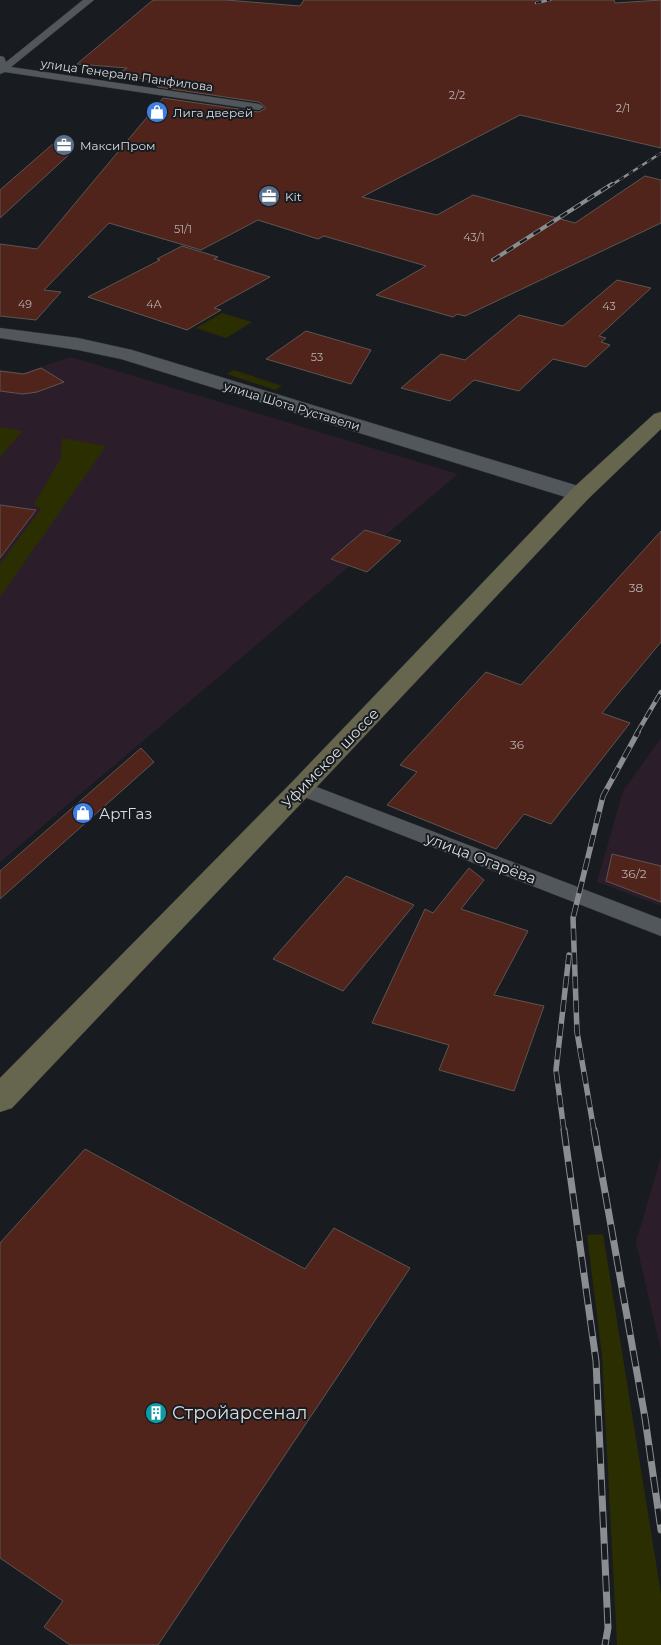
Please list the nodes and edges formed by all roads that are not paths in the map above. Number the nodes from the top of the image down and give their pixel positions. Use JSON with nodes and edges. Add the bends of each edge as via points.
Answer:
{"nodes":[{"id":1,"x":89,"y":0,"type":"edge"},
{"id":2,"x":1,"y":66,"type":"edge"},
{"id":3,"x":259,"y":107,"type":"dead end"},
{"id":4,"x":0,"y":333,"type":"edge"},
{"id":5,"x":661,"y":418,"type":"edge"},
{"id":6,"x":580,"y":494,"type":"junction"},
{"id":7,"x":302,"y":788,"type":"junction"},
{"id":8,"x":661,"y":928,"type":"edge"},
{"id":9,"x":0,"y":1099,"type":"edge"}],
"edges":[{"from":1,"to":2,"type":"street"},
{"from":2,"to":3,"type":"street","name":"улица Генерала Панфилова"},
{"from":4,"to":6,"type":"street","name":"улица Шота Руставели","via":[[126,354]]},
{"from":5,"to":6,"type":"main road","name":"Уфимское шоссе"},
{"from":6,"to":7,"type":"main road","name":"Уфимское шоссе"},
{"from":7,"to":8,"type":"street","name":"улица Огарёва"},
{"from":7,"to":9,"type":"main road","name":"Уфимское шоссе"}]}
